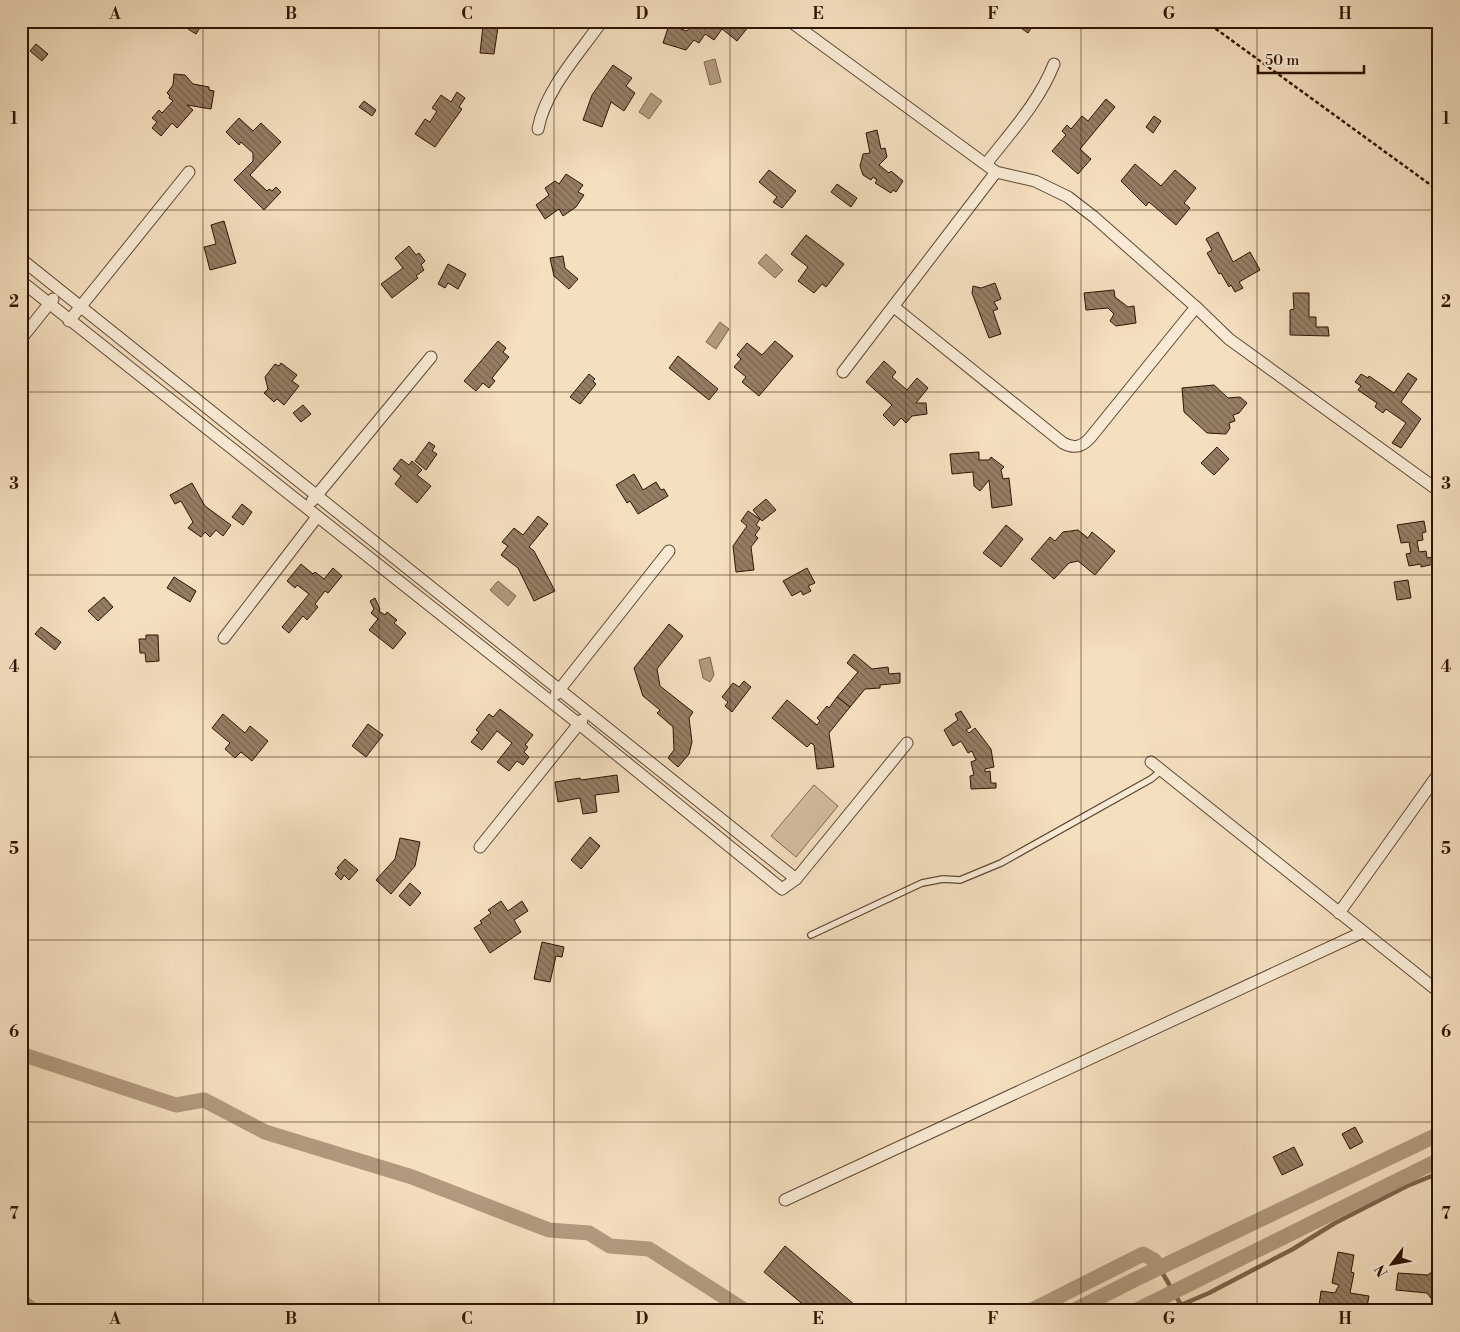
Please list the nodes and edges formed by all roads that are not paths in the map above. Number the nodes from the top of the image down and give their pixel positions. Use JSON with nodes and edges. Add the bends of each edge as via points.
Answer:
{"nodes":[{"id":1,"x":602,"y":21,"type":"edge"},
{"id":2,"x":790,"y":21,"type":"edge"},
{"id":3,"x":1054,"y":64,"type":"dead end"},
{"id":4,"x":538,"y":129,"type":"dead end"},
{"id":5,"x":986,"y":164,"type":"junction"},
{"id":6,"x":190,"y":172,"type":"dead end"},
{"id":7,"x":996,"y":172,"type":"junction"},
{"id":8,"x":21,"y":259,"type":"edge"},
{"id":9,"x":21,"y":281,"type":"edge"},
{"id":10,"x":60,"y":289,"type":"junction"},
{"id":11,"x":49,"y":303,"type":"junction"},
{"id":12,"x":81,"y":306,"type":"junction"},
{"id":13,"x":894,"y":306,"type":"junction"},
{"id":14,"x":1196,"y":307,"type":"junction"},
{"id":15,"x":69,"y":321,"type":"junction"},
{"id":16,"x":21,"y":339,"type":"edge"},
{"id":17,"x":431,"y":357,"type":"dead end"},
{"id":18,"x":842,"y":372,"type":"dead end"},
{"id":19,"x":1439,"y":491,"type":"edge"},
{"id":20,"x":317,"y":496,"type":"junction"},
{"id":21,"x":306,"y":508,"type":"junction"},
{"id":22,"x":317,"y":517,"type":"junction"},
{"id":23,"x":669,"y":551,"type":"dead end"},
{"id":24,"x":224,"y":638,"type":"dead end"},
{"id":25,"x":560,"y":690,"type":"junction"},
{"id":26,"x":550,"y":702,"type":"junction"},
{"id":27,"x":588,"y":713,"type":"junction"},
{"id":28,"x":579,"y":724,"type":"junction"},
{"id":29,"x":907,"y":743,"type":"dead end"},
{"id":30,"x":1151,"y":762,"type":"dead end"},
{"id":31,"x":1161,"y":771,"type":"junction"},
{"id":32,"x":1439,"y":773,"type":"edge"},
{"id":33,"x":480,"y":848,"type":"dead end"},
{"id":34,"x":796,"y":879,"type":"junction"},
{"id":35,"x":1339,"y":912,"type":"junction"},
{"id":36,"x":1363,"y":932,"type":"junction"},
{"id":37,"x":811,"y":935,"type":"dead end"},
{"id":38,"x":1439,"y":992,"type":"edge"},
{"id":39,"x":784,"y":1200,"type":"dead end"}],
"edges":[{"from":1,"to":4,"type":"street","via":[[548,97]]},
{"from":2,"to":5,"type":"street"},
{"from":3,"to":5,"type":"street","via":[[1034,102]]},
{"from":5,"to":7,"type":"street"},
{"from":6,"to":12,"type":"street"},
{"from":7,"to":13,"type":"street"},
{"from":7,"to":14,"type":"street","via":[[1035,181],[1068,197]]},
{"from":8,"to":10,"type":"street"},
{"from":9,"to":11,"type":"street"},
{"from":10,"to":11,"type":"street"},
{"from":10,"to":12,"type":"street"},
{"from":11,"to":15,"type":"street"},
{"from":11,"to":16,"type":"street"},
{"from":12,"to":15,"type":"street"},
{"from":12,"to":20,"type":"street"},
{"from":13,"to":14,"type":"street","via":[[1063,443],[1076,447],[1090,438]]},
{"from":13,"to":18,"type":"street"},
{"from":14,"to":19,"type":"street","via":[[1229,339]]},
{"from":15,"to":21,"type":"street"},
{"from":17,"to":20,"type":"street"},
{"from":20,"to":21,"type":"street"},
{"from":20,"to":25,"type":"street"},
{"from":21,"to":22,"type":"street"},
{"from":22,"to":24,"type":"street"},
{"from":22,"to":26,"type":"street"},
{"from":23,"to":25,"type":"street"},
{"from":25,"to":26,"type":"street"},
{"from":25,"to":27,"type":"street"},
{"from":26,"to":28,"type":"street"},
{"from":27,"to":28,"type":"street"},
{"from":27,"to":34,"type":"street"},
{"from":28,"to":33,"type":"street"},
{"from":28,"to":34,"type":"street","via":[[782,890]]},
{"from":29,"to":34,"type":"street"},
{"from":30,"to":31,"type":"street"},
{"from":31,"to":35,"type":"street"},
{"from":31,"to":37,"type":"lane","via":[[1001,863],[960,880],[943,878],[922,883]]},
{"from":32,"to":35,"type":"street"},
{"from":35,"to":36,"type":"street"},
{"from":36,"to":38,"type":"street"},
{"from":36,"to":39,"type":"street"}]}
